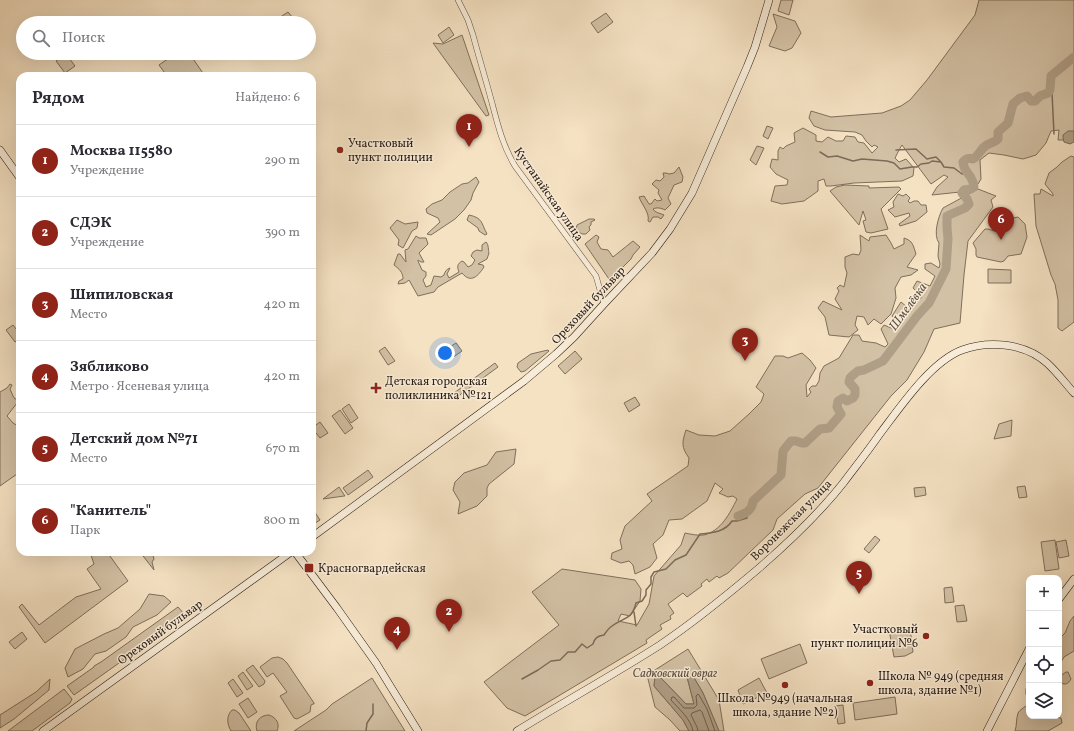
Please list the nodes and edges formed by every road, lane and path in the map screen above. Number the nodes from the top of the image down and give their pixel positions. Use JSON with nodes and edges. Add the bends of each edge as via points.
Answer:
{"nodes":[{"id":1,"x":458,"y":0,"type":"edge"},
{"id":2,"x":769,"y":0,"type":"edge"},
{"id":3,"x":0,"y":150,"type":"edge"},
{"id":4,"x":16,"y":172,"type":"edge"},
{"id":5,"x":604,"y":304,"type":"junction"},
{"id":6,"x":1074,"y":393,"type":"edge"},
{"id":7,"x":316,"y":534,"type":"edge"},
{"id":8,"x":285,"y":556,"type":"edge"},
{"id":9,"x":298,"y":556,"type":"edge"},
{"id":10,"x":1074,"y":579,"type":"edge"},
{"id":11,"x":1062,"y":595,"type":"edge"},
{"id":12,"x":1026,"y":655,"type":"edge"},
{"id":13,"x":43,"y":731,"type":"edge"},
{"id":14,"x":418,"y":731,"type":"edge"},
{"id":15,"x":517,"y":731,"type":"edge"},
{"id":16,"x":987,"y":731,"type":"edge"}],
"edges":[{"from":1,"to":5,"type":"street","name":"Кустанайская улица","via":[[473,35],[504,145],[515,166],[596,276]]},
{"from":2,"to":5,"type":"street","name":"Ореховый бульвар","via":[[755,47],[692,193],[652,253]]},
{"from":3,"to":4,"type":"street"},
{"from":5,"to":7,"type":"street","name":"Ореховый бульвар","via":[[563,348],[528,377]]},
{"from":6,"to":15,"type":"street","name":"Воронежская улица","via":[[1047,363],[1029,351],[1003,345],[983,345],[947,357],[900,407],[837,491],[805,526],[765,563],[706,612],[665,641]]},
{"from":8,"to":13,"type":"street","name":"Ореховый бульвар"},
{"from":9,"to":14,"type":"street","via":[[376,663]]},
{"from":10,"to":11,"type":"street"},
{"from":12,"to":16,"type":"street"}]}
